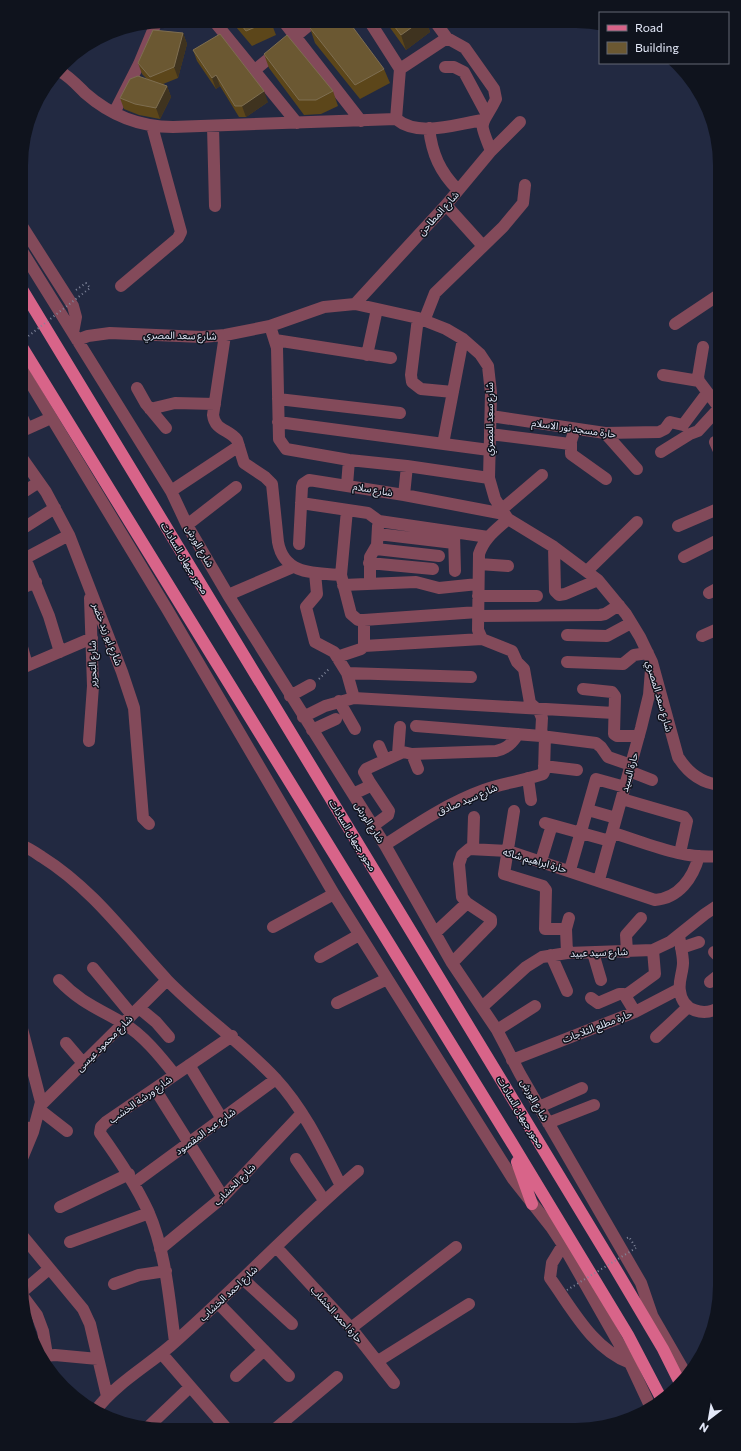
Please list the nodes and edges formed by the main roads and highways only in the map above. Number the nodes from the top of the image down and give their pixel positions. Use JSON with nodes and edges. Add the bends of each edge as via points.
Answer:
{"nodes":[{"id":1,"x":28,"y":299,"type":"edge"},
{"id":2,"x":28,"y":357,"type":"edge"},
{"id":3,"x":510,"y":1140,"type":"junction"},
{"id":4,"x":532,"y":1204,"type":"road end"},
{"id":5,"x":677,"y":1378,"type":"edge"},
{"id":6,"x":659,"y":1394,"type":"edge"}],
"edges":[{"from":1,"to":5,"type":"main road","name":"محور جيهان السادات","via":[[615,1268]]},
{"from":2,"to":3,"type":"main road"},
{"from":3,"to":4,"type":"main road"},
{"from":3,"to":6,"type":"main road","via":[[628,1335]]}]}
